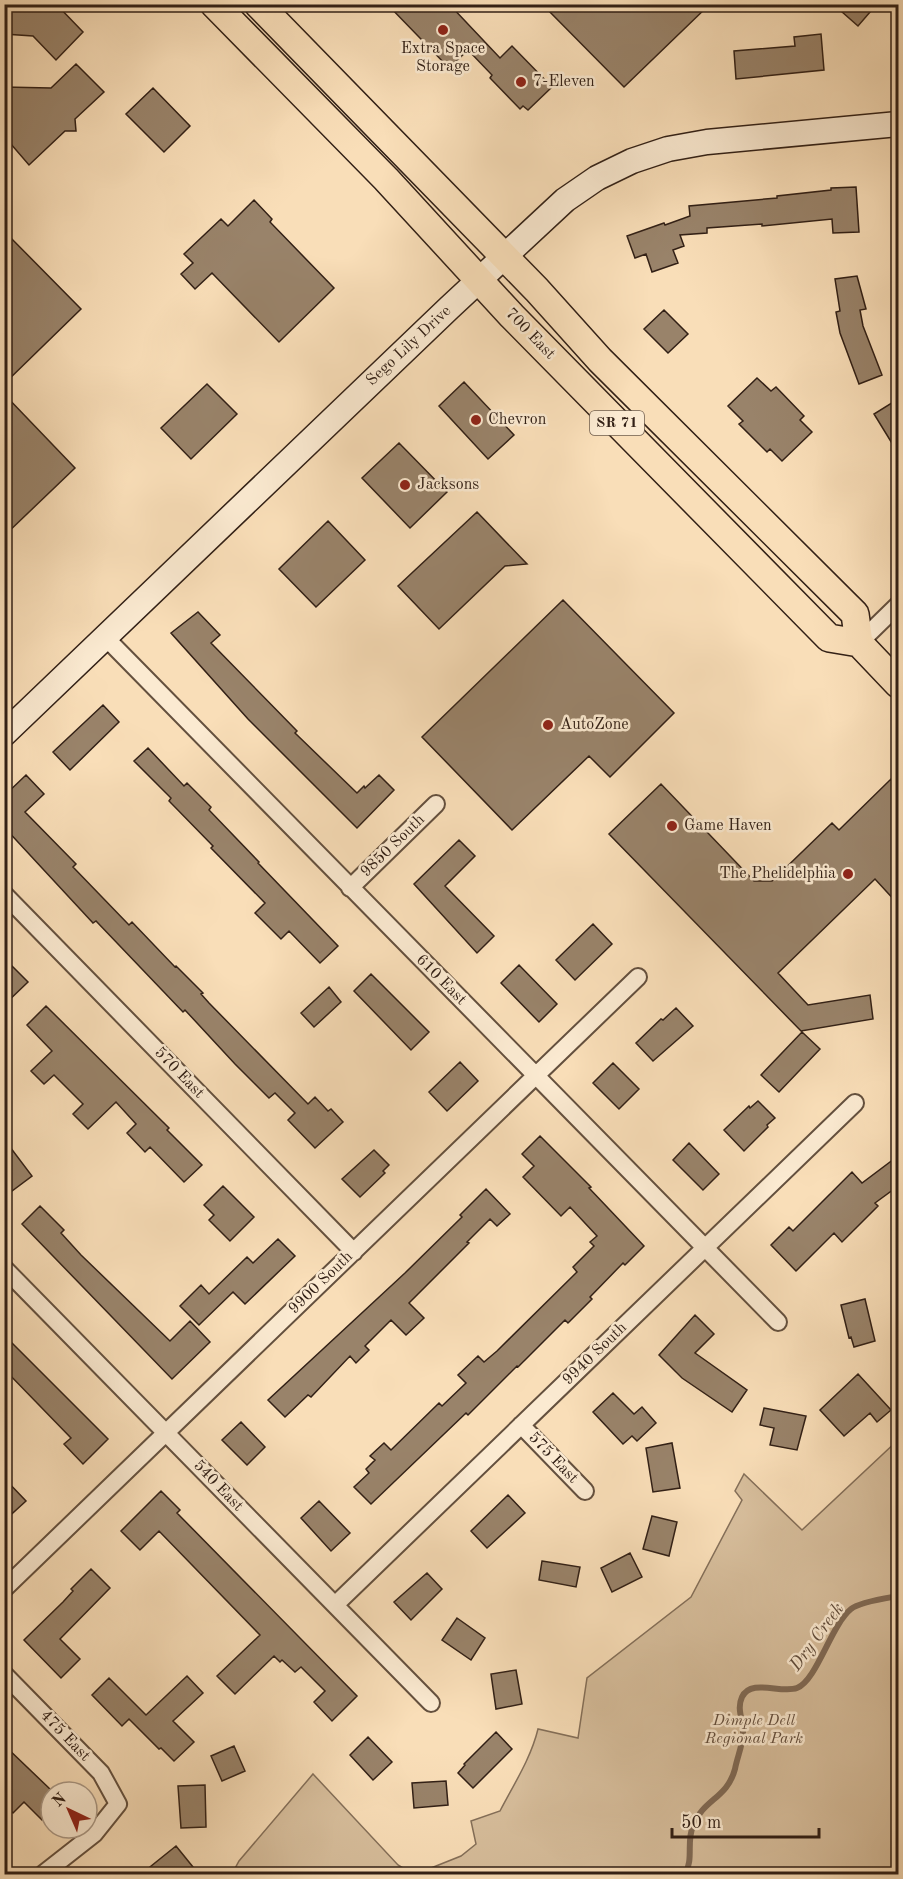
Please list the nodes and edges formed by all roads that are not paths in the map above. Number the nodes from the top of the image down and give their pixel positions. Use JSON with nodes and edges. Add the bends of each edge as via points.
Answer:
{"nodes":[{"id":1,"x":214,"y":4,"type":"edge"},
{"id":2,"x":258,"y":4,"type":"edge"},
{"id":3,"x":898,"y":124,"type":"edge"},
{"id":4,"x":504,"y":257,"type":"junction"},
{"id":5,"x":479,"y":280,"type":"junction"},
{"id":6,"x":898,"y":604,"type":"edge"},
{"id":7,"x":105,"y":637,"type":"junction"},
{"id":8,"x":859,"y":643,"type":"junction"},
{"id":9,"x":898,"y":684,"type":"edge"},
{"id":10,"x":4,"y":734,"type":"edge"},
{"id":11,"x":436,"y":804,"type":"dead end"},
{"id":12,"x":350,"y":888,"type":"junction"},
{"id":13,"x":4,"y":894,"type":"edge"},
{"id":14,"x":638,"y":977,"type":"dead end"},
{"id":15,"x":536,"y":1076,"type":"junction"},
{"id":16,"x":855,"y":1103,"type":"dead end"},
{"id":17,"x":705,"y":1248,"type":"junction"},
{"id":18,"x":354,"y":1252,"type":"junction"},
{"id":19,"x":4,"y":1268,"type":"edge"},
{"id":20,"x":778,"y":1322,"type":"dead end"},
{"id":21,"x":521,"y":1425,"type":"junction"},
{"id":22,"x":166,"y":1433,"type":"junction"},
{"id":23,"x":585,"y":1491,"type":"dead end"},
{"id":24,"x":4,"y":1589,"type":"edge"},
{"id":25,"x":334,"y":1605,"type":"junction"},
{"id":26,"x":4,"y":1674,"type":"edge"},
{"id":27,"x":431,"y":1703,"type":"dead end"},
{"id":28,"x":43,"y":1875,"type":"edge"}],
"edges":[{"from":1,"to":5,"type":"main road","name":"700 East","number":"SR 71"},
{"from":2,"to":4,"type":"main road","name":"700 East","number":"SR 71"},
{"from":3,"to":4,"type":"main road","name":"Sego Lily Drive","via":[[707,142],[632,161],[597,178],[565,201]]},
{"from":4,"to":5,"type":"main road","name":"Sego Lily Drive"},
{"from":4,"to":8,"type":"main road","name":"700 East","number":"SR 71","via":[[600,360],[855,614]]},
{"from":5,"to":7,"type":"main road","name":"Sego Lily Drive"},
{"from":5,"to":8,"type":"main road","name":"700 East","number":"SR 71","via":[[829,638]]},
{"from":6,"to":8,"type":"street"},
{"from":7,"to":10,"type":"main road","name":"Sego Lily Drive"},
{"from":7,"to":12,"type":"street","name":"610 East"},
{"from":8,"to":9,"type":"main road"},
{"from":11,"to":12,"type":"street","name":"9850 South"},
{"from":12,"to":15,"type":"street","name":"610 East"},
{"from":13,"to":18,"type":"street","name":"570 East"},
{"from":14,"to":15,"type":"street","name":"9900 South"},
{"from":15,"to":17,"type":"street","name":"610 East"},
{"from":15,"to":18,"type":"street","name":"9900 South"},
{"from":16,"to":17,"type":"street","name":"9940 South"},
{"from":17,"to":20,"type":"street","name":"610 East"},
{"from":17,"to":21,"type":"street","name":"9940 South"},
{"from":18,"to":22,"type":"street","name":"9900 South"},
{"from":19,"to":22,"type":"street","name":"540 East"},
{"from":21,"to":23,"type":"street","name":"575 East"},
{"from":21,"to":25,"type":"street","name":"9940 South"},
{"from":22,"to":24,"type":"street","name":"9900 South"},
{"from":22,"to":25,"type":"street","name":"540 East"},
{"from":25,"to":27,"type":"street","name":"540 East"},
{"from":26,"to":28,"type":"street","name":"475 East","via":[[101,1773],[118,1804],[94,1834]]}]}
